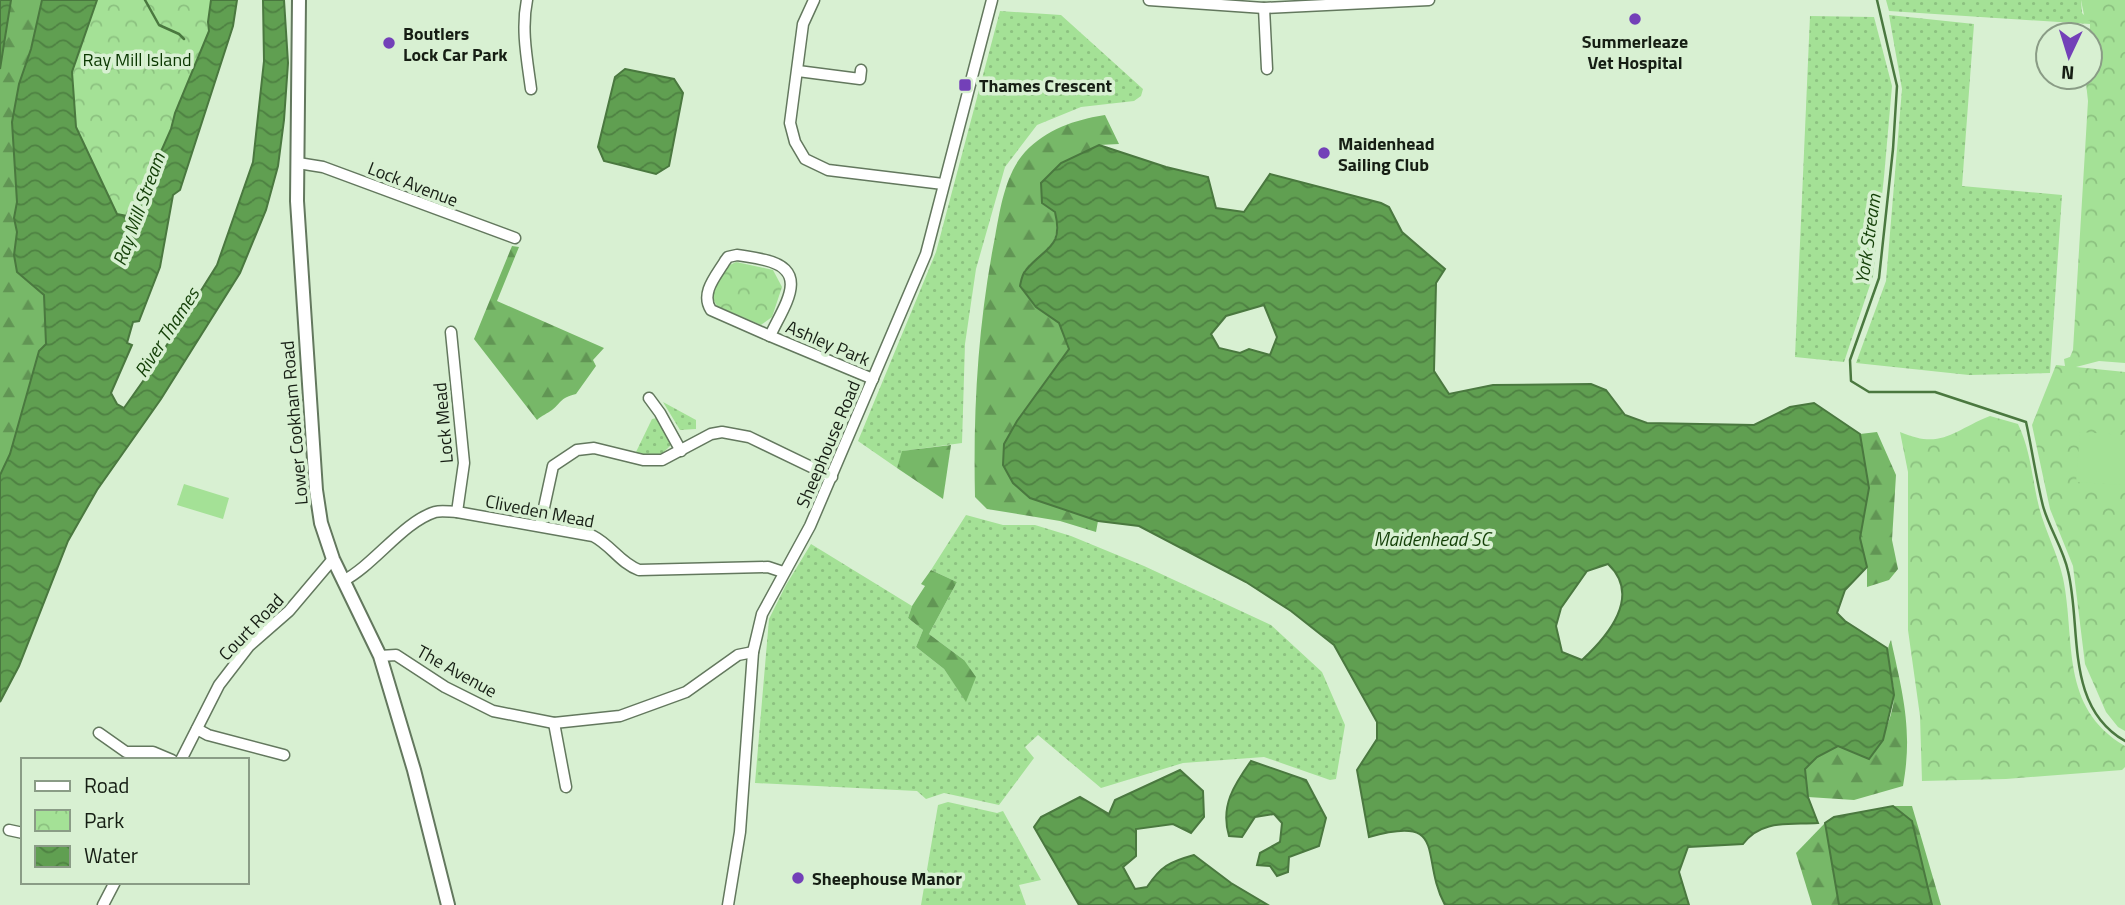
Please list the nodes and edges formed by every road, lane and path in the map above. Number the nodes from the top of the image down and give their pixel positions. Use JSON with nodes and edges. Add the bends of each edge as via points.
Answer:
{"nodes":[{"id":1,"x":299,"y":0,"type":"edge"},
{"id":2,"x":527,"y":0,"type":"edge"},
{"id":3,"x":814,"y":0,"type":"edge"},
{"id":4,"x":992,"y":0,"type":"edge"},
{"id":5,"x":1149,"y":0,"type":"edge"},
{"id":6,"x":1429,"y":0,"type":"edge"},
{"id":7,"x":1264,"y":8,"type":"junction"},
{"id":8,"x":1268,"y":69,"type":"dead end"},
{"id":9,"x":798,"y":71,"type":"junction"},
{"id":10,"x":863,"y":76,"type":"dead end"},
{"id":11,"x":531,"y":89,"type":"dead end"},
{"id":12,"x":298,"y":163,"type":"junction"},
{"id":13,"x":943,"y":184,"type":"junction"},
{"id":14,"x":515,"y":239,"type":"dead end"},
{"id":15,"x":451,"y":332,"type":"dead end"},
{"id":16,"x":770,"y":336,"type":"junction"},
{"id":17,"x":873,"y":379,"type":"junction"},
{"id":18,"x":649,"y":398,"type":"dead end"},
{"id":19,"x":681,"y":451,"type":"junction"},
{"id":20,"x":832,"y":477,"type":"junction"},
{"id":21,"x":457,"y":512,"type":"junction"},
{"id":22,"x":540,"y":526,"type":"junction"},
{"id":23,"x":333,"y":559,"type":"junction"},
{"id":24,"x":783,"y":572,"type":"junction"},
{"id":25,"x":343,"y":581,"type":"junction"},
{"id":26,"x":753,"y":652,"type":"junction"},
{"id":27,"x":380,"y":656,"type":"junction"},
{"id":28,"x":554,"y":723,"type":"junction"},
{"id":29,"x":197,"y":729,"type":"junction"},
{"id":30,"x":99,"y":733,"type":"dead end"},
{"id":31,"x":284,"y":754,"type":"dead end"},
{"id":32,"x":167,"y":758,"type":"edge"},
{"id":33,"x":182,"y":758,"type":"edge"},
{"id":34,"x":566,"y":787,"type":"dead end"},
{"id":35,"x":9,"y":830,"type":"dead end"},
{"id":36,"x":21,"y":833,"type":"edge"},
{"id":37,"x":114,"y":884,"type":"edge"},
{"id":38,"x":103,"y":905,"type":"edge"},
{"id":39,"x":447,"y":905,"type":"edge"},
{"id":40,"x":729,"y":905,"type":"edge"}],
"edges":[{"from":1,"to":12,"type":"main road","name":"Lower Cookham Road"},
{"from":2,"to":11,"type":"street","via":[[524,37]]},
{"from":3,"to":9,"type":"street","via":[[803,24]]},
{"from":4,"to":13,"type":"street","name":"Sheephouse Road"},
{"from":5,"to":7,"type":"street"},
{"from":6,"to":7,"type":"street"},
{"from":7,"to":8,"type":"street"},
{"from":9,"to":10,"type":"street"},
{"from":9,"to":13,"type":"street","via":[[790,123],[805,159],[828,170]]},
{"from":12,"to":14,"type":"street","name":"Lock Avenue","via":[[323,167]]},
{"from":12,"to":23,"type":"main road","name":"Lower Cookham Road","via":[[316,490]]},
{"from":13,"to":17,"type":"street","name":"Sheephouse Road","via":[[926,254]]},
{"from":15,"to":21,"type":"street","name":"Lock Mead","via":[[464,463]]},
{"from":16,"to":16,"type":"street","name":"Ashley Park","via":[[709,307],[709,288],[728,257],[743,255],[778,264],[789,273],[791,288]]},
{"from":16,"to":17,"type":"street","name":"Ashley Park"},
{"from":17,"to":20,"type":"street","name":"Sheephouse Road"},
{"from":18,"to":19,"type":"street"},
{"from":19,"to":20,"type":"street","via":[[711,434],[736,433]]},
{"from":19,"to":22,"type":"street","via":[[662,460],[643,460],[594,448],[577,450],[553,466]]},
{"from":20,"to":24,"type":"street","name":"Sheephouse Road"},
{"from":21,"to":22,"type":"street","name":"Cliveden Mead"},
{"from":21,"to":25,"type":"street","name":"Cliveden Mead","via":[[436,512],[416,522]]},
{"from":22,"to":24,"type":"street","name":"Cliveden Mead","via":[[593,536],[627,566],[639,570],[768,567]]},
{"from":23,"to":25,"type":"main road","name":"Lower Cookham Road"},
{"from":23,"to":29,"type":"street","name":"Court Road","via":[[289,611],[249,646],[219,685]]},
{"from":24,"to":26,"type":"street","name":"Sheephouse Road","via":[[762,614]]},
{"from":25,"to":27,"type":"main road","name":"Lower Cookham Road"},
{"from":26,"to":28,"type":"street","name":"The Avenue","via":[[738,655],[686,692],[620,716]]},
{"from":26,"to":40,"type":"street","name":"Sheephouse Road","via":[[740,832]]},
{"from":27,"to":28,"type":"street","name":"The Avenue","via":[[396,655],[494,711]]},
{"from":27,"to":39,"type":"main road","name":"Lower Cookham Road"},
{"from":28,"to":34,"type":"street"},
{"from":29,"to":31,"type":"street","via":[[273,746]]},
{"from":29,"to":33,"type":"street","name":"Court Road"},
{"from":30,"to":32,"type":"street","via":[[126,752],[153,752]]},
{"from":35,"to":36,"type":"street"},
{"from":37,"to":38,"type":"street"}]}
